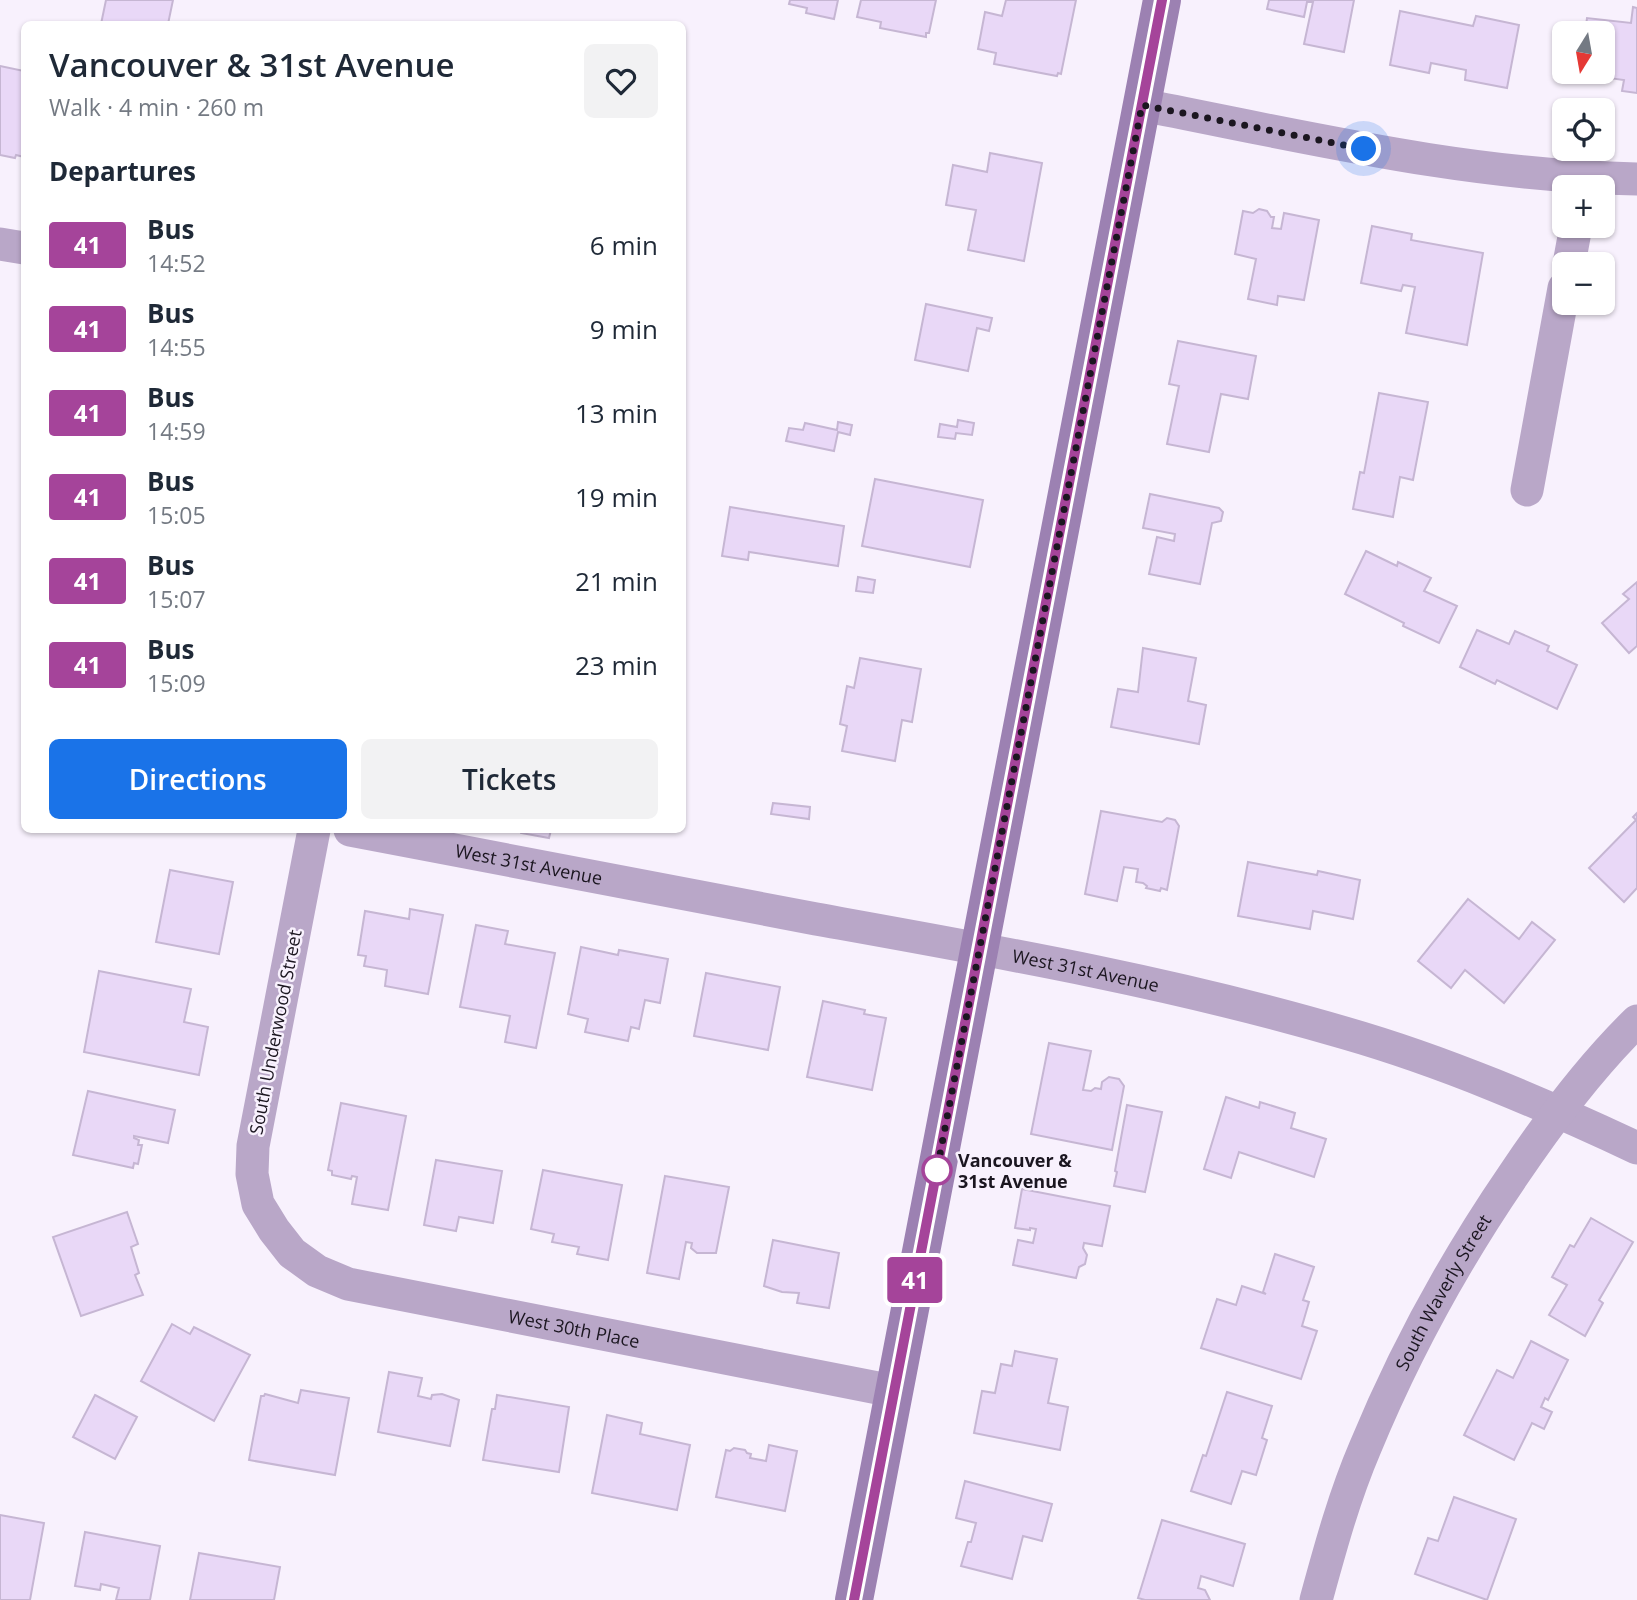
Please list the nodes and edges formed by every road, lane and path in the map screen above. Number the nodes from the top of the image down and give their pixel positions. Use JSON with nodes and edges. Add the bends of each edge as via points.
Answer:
{"nodes":[{"id":1,"x":1162,"y":0,"type":"edge"},
{"id":2,"x":1142,"y":105,"type":"junction"},
{"id":3,"x":1552,"y":178,"type":"edge"},
{"id":4,"x":1637,"y":179,"type":"edge"},
{"id":5,"x":1615,"y":181,"type":"edge"},
{"id":6,"x":0,"y":244,"type":"edge"},
{"id":7,"x":21,"y":248,"type":"edge"},
{"id":8,"x":1559,"y":315,"type":"edge"},
{"id":9,"x":1527,"y":490,"type":"dead end"},
{"id":10,"x":313,"y":833,"type":"edge"},
{"id":11,"x":367,"y":833,"type":"edge"},
{"id":12,"x":978,"y":949,"type":"junction"},
{"id":13,"x":1637,"y":1021,"type":"edge"},
{"id":14,"x":1557,"y":1111,"type":"junction"},
{"id":15,"x":1637,"y":1148,"type":"edge"},
{"id":16,"x":274,"y":1230,"type":"joint"},
{"id":17,"x":893,"y":1391,"type":"junction"},
{"id":18,"x":854,"y":1600,"type":"edge"},
{"id":19,"x":1316,"y":1600,"type":"edge"}],
"edges":[{"from":1,"to":2,"type":"street"},
{"from":2,"to":3,"type":"street","via":[[1389,154]]},
{"from":2,"to":12,"type":"street"},
{"from":4,"to":5,"type":"street"},
{"from":6,"to":7,"type":"street"},
{"from":8,"to":9,"type":"street"},
{"from":10,"to":16,"type":"street","name":"South Underwood Street","via":[[253,1146],[258,1204]]},
{"from":11,"to":12,"type":"street","name":"West 31st Avenue"},
{"from":12,"to":14,"type":"street","name":"West 31st Avenue","via":[[1164,987],[1347,1033]]},
{"from":12,"to":17,"type":"street"},
{"from":13,"to":14,"type":"street","name":"South Waverly Street"},
{"from":14,"to":15,"type":"street","name":"West 31st Avenue"},
{"from":14,"to":19,"type":"street","name":"South Waverly Street","via":[[1476,1230],[1417,1335],[1364,1450]]},
{"from":16,"to":17,"type":"street","name":"West 30th Place","via":[[292,1253],[317,1271],[348,1284]]},
{"from":17,"to":18,"type":"street"}]}
